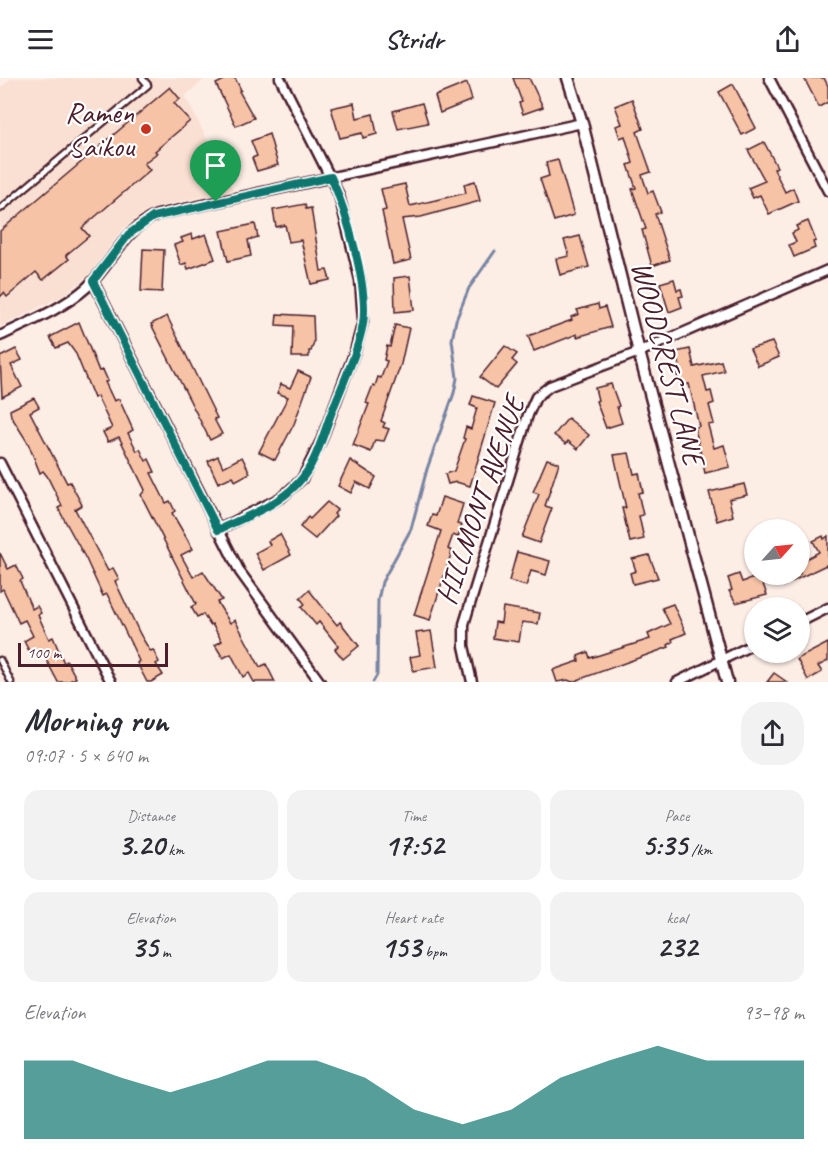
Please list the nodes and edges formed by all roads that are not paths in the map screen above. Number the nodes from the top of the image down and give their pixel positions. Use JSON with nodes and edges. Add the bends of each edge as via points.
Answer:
{"nodes":[{"id":1,"x":142,"y":78,"type":"edge"},
{"id":2,"x":280,"y":78,"type":"edge"},
{"id":3,"x":568,"y":78,"type":"edge"},
{"id":4,"x":769,"y":78,"type":"edge"},
{"id":5,"x":582,"y":123,"type":"junction"},
{"id":6,"x":331,"y":177,"type":"junction"},
{"id":7,"x":828,"y":191,"type":"edge"},
{"id":8,"x":0,"y":209,"type":"edge"},
{"id":9,"x":828,"y":270,"type":"edge"},
{"id":10,"x":93,"y":281,"type":"junction"},
{"id":11,"x":0,"y":336,"type":"edge"},
{"id":12,"x":639,"y":352,"type":"junction"},
{"id":13,"x":0,"y":463,"type":"edge"},
{"id":14,"x":218,"y":530,"type":"junction"},
{"id":15,"x":828,"y":608,"type":"edge"},
{"id":16,"x":810,"y":617,"type":"edge"},
{"id":17,"x":744,"y":649,"type":"edge"},
{"id":18,"x":0,"y":660,"type":"edge"},
{"id":19,"x":721,"y":660,"type":"junction"},
{"id":20,"x":11,"y":682,"type":"edge"},
{"id":21,"x":111,"y":682,"type":"edge"},
{"id":22,"x":320,"y":682,"type":"edge"},
{"id":23,"x":472,"y":682,"type":"edge"},
{"id":24,"x":677,"y":682,"type":"edge"},
{"id":25,"x":727,"y":682,"type":"edge"}],
"edges":[{"from":1,"to":8,"type":"lane","via":[[148,85]]},
{"from":2,"to":6,"type":"street"},
{"from":3,"to":5,"type":"street","name":"WOODCREST LANE"},
{"from":4,"to":7,"type":"street"},
{"from":5,"to":6,"type":"street"},
{"from":5,"to":12,"type":"street","name":"WOODCREST LANE"},
{"from":6,"to":10,"type":"street","via":[[153,217],[129,234]]},
{"from":6,"to":14,"type":"street","via":[[345,214],[363,298],[363,321],[355,351],[314,459],[302,478],[282,497]]},
{"from":9,"to":12,"type":"street","name":"HILLMONT AVENUE"},
{"from":10,"to":11,"type":"street","via":[[67,302]]},
{"from":10,"to":14,"type":"street"},
{"from":12,"to":19,"type":"street","name":"WOODCREST LANE"},
{"from":12,"to":23,"type":"street","name":"HILLMONT AVENUE","via":[[548,387],[532,404],[464,624],[464,646]]},
{"from":13,"to":21,"type":"street"},
{"from":14,"to":22,"type":"street","via":[[246,581]]},
{"from":15,"to":16,"type":"street"},
{"from":17,"to":19,"type":"street"},
{"from":18,"to":20,"type":"lane"},
{"from":19,"to":24,"type":"street"},
{"from":19,"to":25,"type":"street","name":"WOODCREST LANE"}]}
